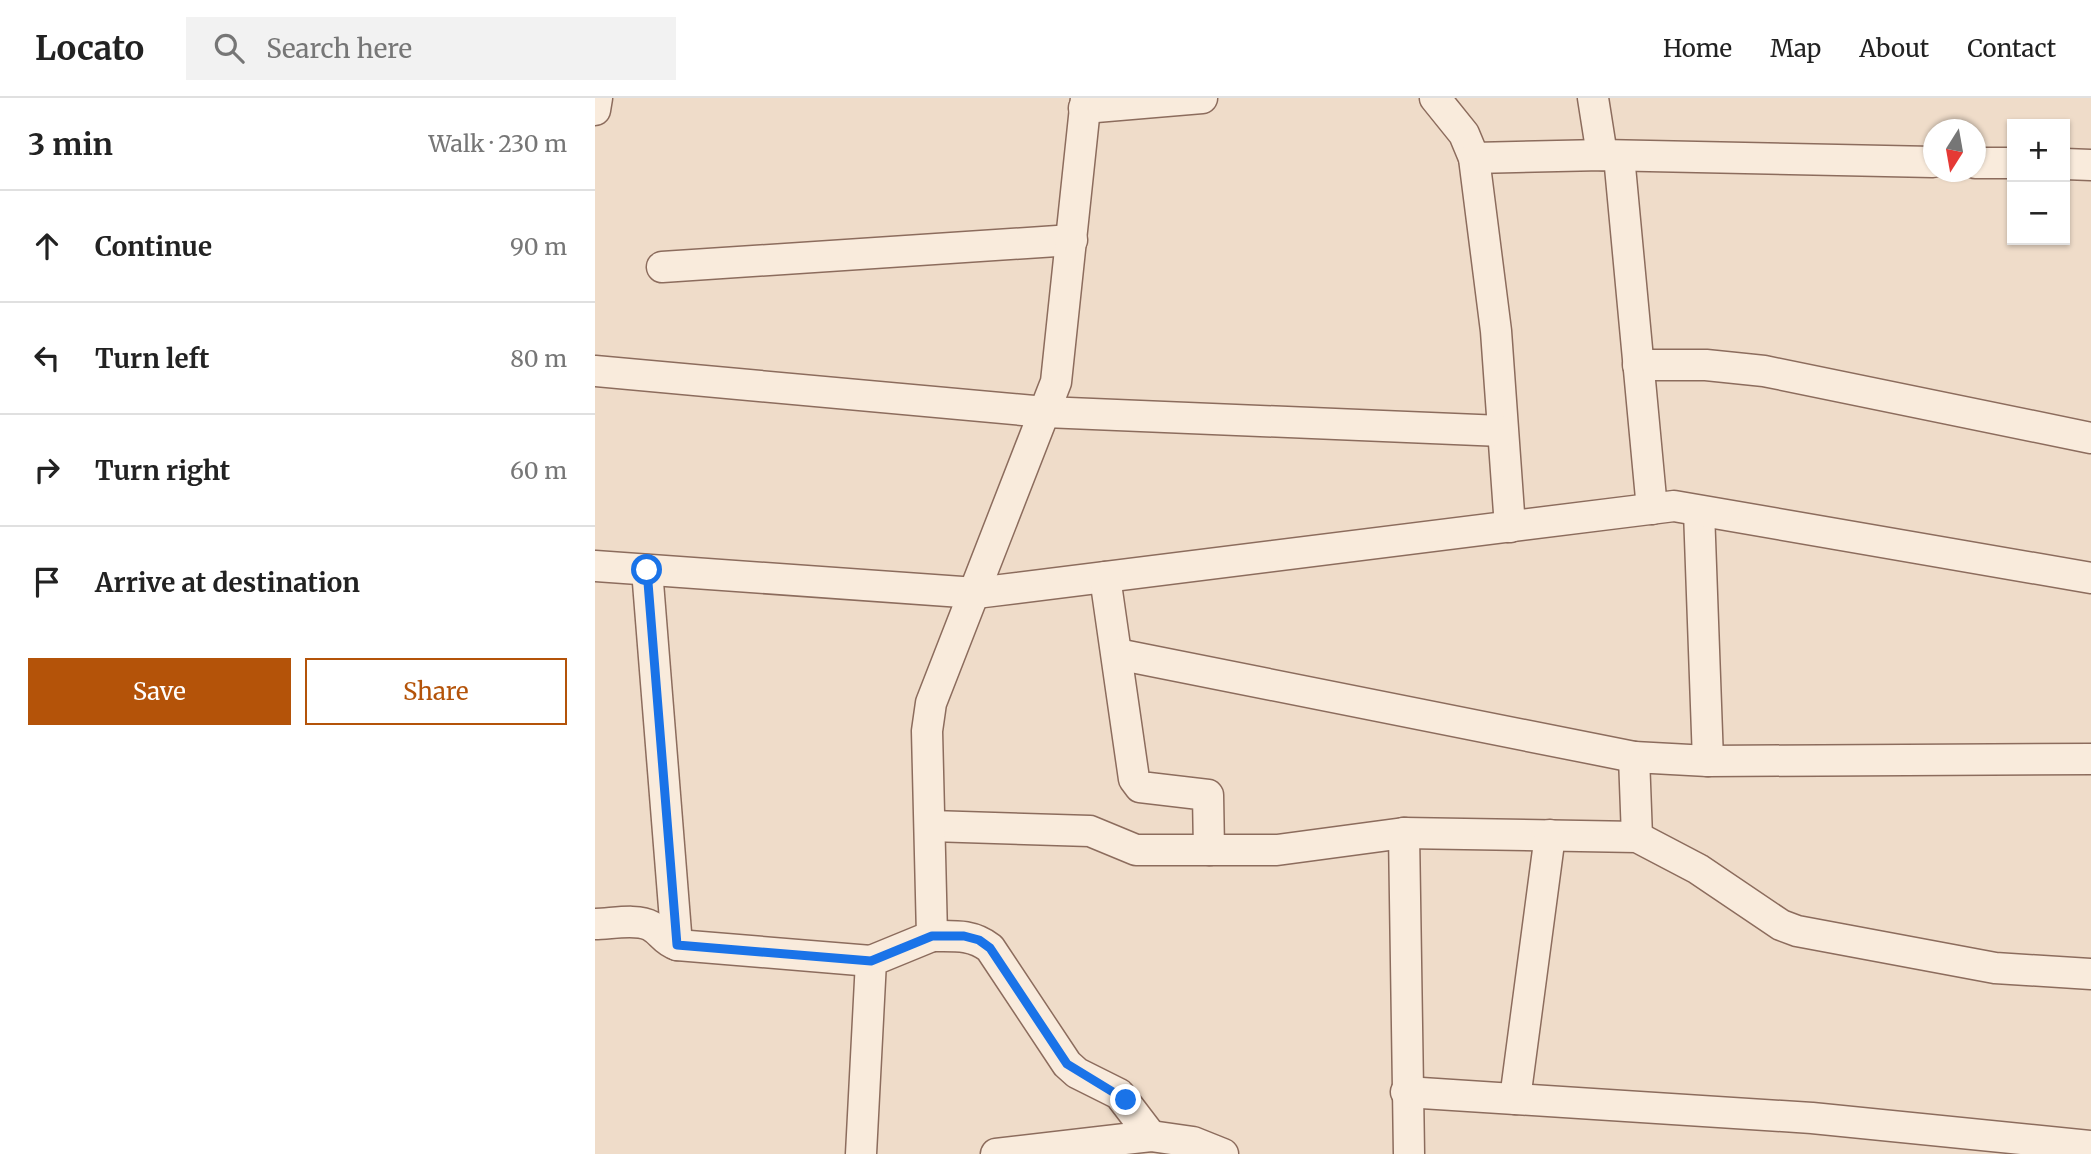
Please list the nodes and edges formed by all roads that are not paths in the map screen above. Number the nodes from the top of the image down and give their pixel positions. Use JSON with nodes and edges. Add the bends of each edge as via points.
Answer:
{"nodes":[{"id":1,"x":597,"y":98,"type":"edge"},
{"id":2,"x":1202,"y":98,"type":"edge"},
{"id":3,"x":1436,"y":98,"type":"edge"},
{"id":4,"x":1593,"y":98,"type":"edge"},
{"id":5,"x":1085,"y":103,"type":"edge"},
{"id":6,"x":595,"y":110,"type":"edge"},
{"id":7,"x":1610,"y":155,"type":"junction"},
{"id":8,"x":1474,"y":158,"type":"junction"},
{"id":9,"x":1923,"y":162,"type":"edge"},
{"id":10,"x":1986,"y":163,"type":"edge"},
{"id":11,"x":2007,"y":163,"type":"edge"},
{"id":12,"x":2070,"y":164,"type":"edge"},
{"id":13,"x":2091,"y":165,"type":"edge"},
{"id":14,"x":1072,"y":240,"type":"junction"},
{"id":15,"x":662,"y":267,"type":"dead end"},
{"id":16,"x":1638,"y":365,"type":"junction"},
{"id":17,"x":595,"y":371,"type":"edge"},
{"id":18,"x":1045,"y":412,"type":"junction"},
{"id":19,"x":1502,"y":431,"type":"junction"},
{"id":20,"x":2091,"y":438,"type":"edge"},
{"id":21,"x":1652,"y":509,"type":"junction"},
{"id":22,"x":1699,"y":510,"type":"junction"},
{"id":23,"x":1510,"y":527,"type":"junction"},
{"id":24,"x":595,"y":566,"type":"edge"},
{"id":25,"x":647,"y":570,"type":"junction"},
{"id":26,"x":1105,"y":577,"type":"junction"},
{"id":27,"x":2091,"y":578,"type":"edge"},
{"id":28,"x":977,"y":593,"type":"junction"},
{"id":29,"x":1117,"y":654,"type":"junction"},
{"id":30,"x":1634,"y":757,"type":"junction"},
{"id":31,"x":2091,"y":760,"type":"edge"},
{"id":32,"x":1708,"y":761,"type":"junction"},
{"id":33,"x":931,"y":826,"type":"junction"},
{"id":34,"x":1404,"y":833,"type":"junction"},
{"id":35,"x":1550,"y":835,"type":"junction"},
{"id":36,"x":1637,"y":837,"type":"junction"},
{"id":37,"x":1209,"y":850,"type":"junction"},
{"id":38,"x":595,"y":924,"type":"edge"},
{"id":39,"x":932,"y":936,"type":"junction"},
{"id":40,"x":677,"y":945,"type":"junction"},
{"id":41,"x":871,"y":961,"type":"junction"},
{"id":42,"x":2091,"y":974,"type":"edge"},
{"id":43,"x":1406,"y":1092,"type":"junction"},
{"id":44,"x":1515,"y":1099,"type":"junction"},
{"id":45,"x":1151,"y":1136,"type":"junction"},
{"id":46,"x":2091,"y":1146,"type":"edge"},
{"id":47,"x":861,"y":1154,"type":"edge"},
{"id":48,"x":996,"y":1154,"type":"edge"},
{"id":49,"x":1223,"y":1154,"type":"edge"},
{"id":50,"x":1409,"y":1154,"type":"edge"}],
"edges":[{"from":1,"to":6,"type":"street"},
{"from":2,"to":5,"type":"street"},
{"from":3,"to":8,"type":"street","via":[[1464,134]]},
{"from":4,"to":7,"type":"street"},
{"from":5,"to":14,"type":"street"},
{"from":7,"to":8,"type":"street"},
{"from":7,"to":9,"type":"street"},
{"from":7,"to":16,"type":"street"},
{"from":8,"to":19,"type":"street","via":[[1496,331]]},
{"from":10,"to":11,"type":"street"},
{"from":12,"to":13,"type":"street"},
{"from":14,"to":15,"type":"street"},
{"from":14,"to":18,"type":"street","via":[[1062,351]]},
{"from":16,"to":20,"type":"street","via":[[1764,371]]},
{"from":16,"to":21,"type":"street"},
{"from":17,"to":18,"type":"street"},
{"from":18,"to":19,"type":"street"},
{"from":18,"to":28,"type":"street"},
{"from":19,"to":23,"type":"street"},
{"from":21,"to":22,"type":"street"},
{"from":21,"to":23,"type":"street"},
{"from":22,"to":27,"type":"street"},
{"from":22,"to":32,"type":"street"},
{"from":23,"to":26,"type":"street"},
{"from":24,"to":25,"type":"street"},
{"from":25,"to":28,"type":"street"},
{"from":25,"to":40,"type":"street"},
{"from":26,"to":28,"type":"street"},
{"from":26,"to":29,"type":"street"},
{"from":28,"to":33,"type":"street","via":[[931,703],[927,731]]},
{"from":29,"to":30,"type":"street"},
{"from":29,"to":37,"type":"street","via":[[1134,779],[1140,786],[1208,795]]},
{"from":30,"to":32,"type":"street"},
{"from":30,"to":36,"type":"street"},
{"from":31,"to":32,"type":"street"},
{"from":33,"to":37,"type":"street","via":[[1090,831],[1136,850]]},
{"from":33,"to":39,"type":"street"},
{"from":34,"to":35,"type":"street"},
{"from":34,"to":37,"type":"street","via":[[1277,850]]},
{"from":34,"to":43,"type":"street"},
{"from":35,"to":36,"type":"street"},
{"from":35,"to":44,"type":"street"},
{"from":36,"to":42,"type":"street","via":[[1797,931],[1995,968]]},
{"from":38,"to":40,"type":"street","via":[[641,922]]},
{"from":39,"to":41,"type":"street"},
{"from":39,"to":45,"type":"street","via":[[964,936],[990,948],[1067,1064],[1119,1094]]},
{"from":40,"to":41,"type":"street"},
{"from":41,"to":47,"type":"street"},
{"from":43,"to":44,"type":"street"},
{"from":43,"to":50,"type":"street"},
{"from":44,"to":46,"type":"street","via":[[1812,1118]]},
{"from":45,"to":48,"type":"street"},
{"from":45,"to":49,"type":"street","via":[[1193,1142]]}]}
